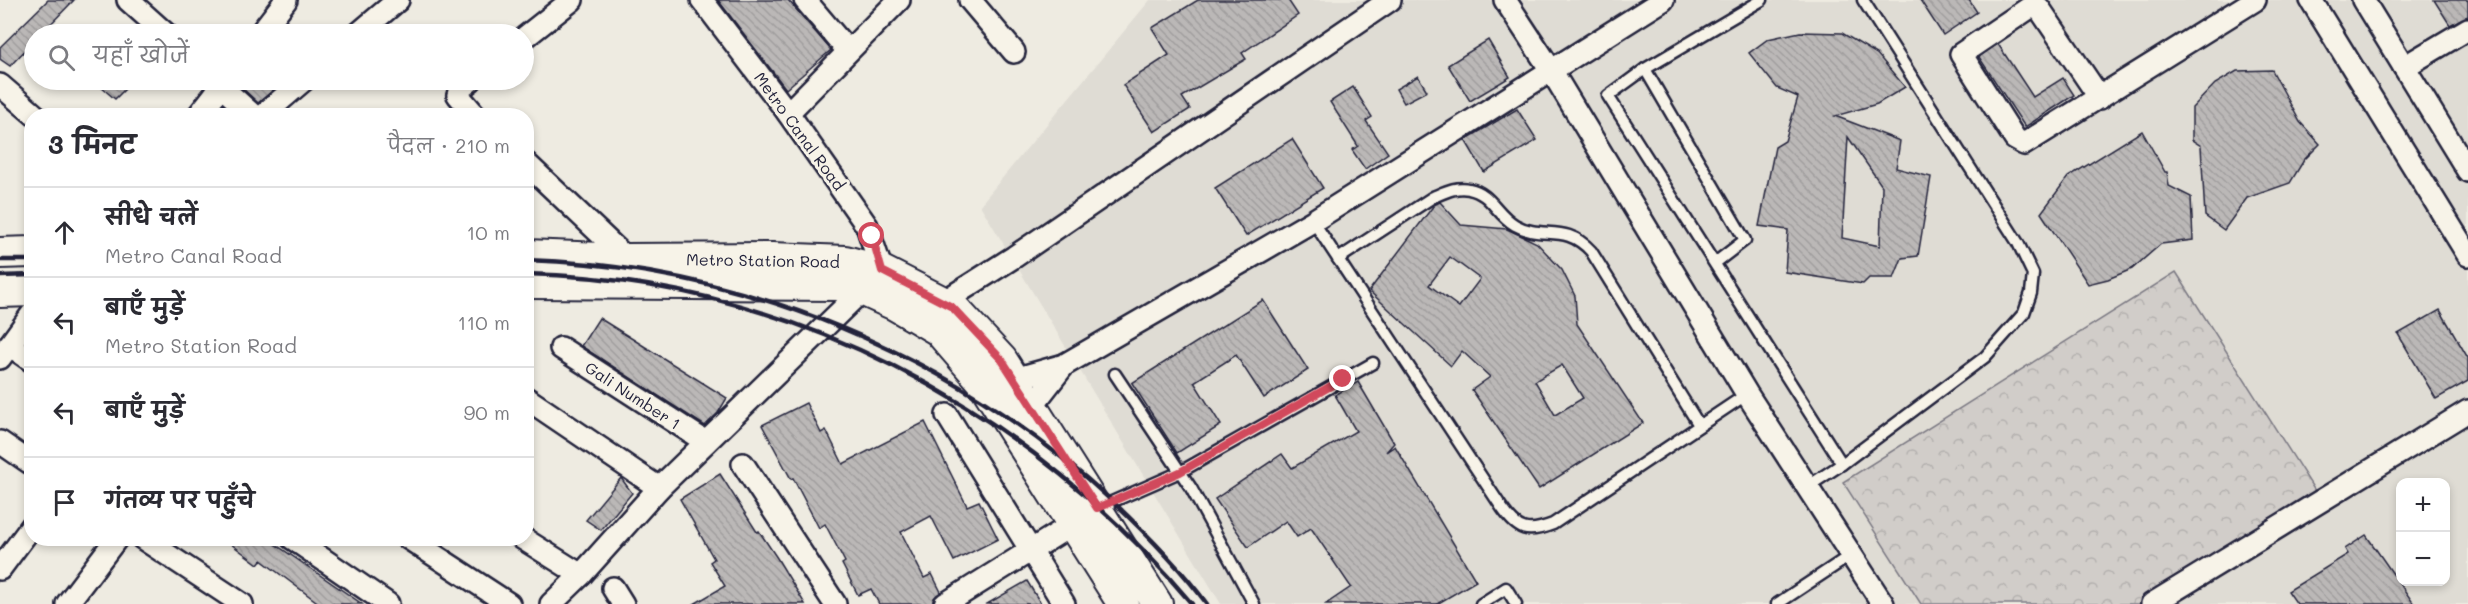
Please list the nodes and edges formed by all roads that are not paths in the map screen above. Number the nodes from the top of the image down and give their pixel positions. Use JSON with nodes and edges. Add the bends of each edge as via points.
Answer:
{"nodes":[{"id":1,"x":128,"y":0,"type":"edge"},
{"id":2,"x":286,"y":0,"type":"edge"},
{"id":3,"x":398,"y":0,"type":"edge"},
{"id":4,"x":572,"y":0,"type":"edge"},
{"id":5,"x":702,"y":0,"type":"edge"},
{"id":6,"x":805,"y":0,"type":"edge"},
{"id":7,"x":899,"y":0,"type":"edge"},
{"id":8,"x":970,"y":0,"type":"edge"},
{"id":9,"x":1390,"y":0,"type":"edge"},
{"id":10,"x":1505,"y":0,"type":"edge"},
{"id":11,"x":1663,"y":0,"type":"edge"},
{"id":12,"x":1762,"y":0,"type":"edge"},
{"id":13,"x":1863,"y":0,"type":"edge"},
{"id":14,"x":2255,"y":0,"type":"edge"},
{"id":15,"x":2311,"y":0,"type":"edge"},
{"id":16,"x":2363,"y":0,"type":"edge"},
{"id":17,"x":155,"y":24,"type":"edge"},
{"id":18,"x":268,"y":24,"type":"edge"},
{"id":19,"x":370,"y":24,"type":"edge"},
{"id":20,"x":2468,"y":29,"type":"edge"},
{"id":21,"x":534,"y":30,"type":"edge"},
{"id":22,"x":848,"y":51,"type":"junction"},
{"id":23,"x":1014,"y":52,"type":"dead end"},
{"id":24,"x":2404,"y":67,"type":"junction"},
{"id":25,"x":1645,"y":69,"type":"junction"},
{"id":26,"x":1551,"y":70,"type":"junction"},
{"id":27,"x":0,"y":85,"type":"edge"},
{"id":28,"x":215,"y":90,"type":"edge"},
{"id":29,"x":228,"y":90,"type":"edge"},
{"id":30,"x":292,"y":90,"type":"edge"},
{"id":31,"x":460,"y":90,"type":"edge"},
{"id":32,"x":2100,"y":98,"type":"junction"},
{"id":33,"x":27,"y":108,"type":"edge"},
{"id":34,"x":203,"y":108,"type":"edge"},
{"id":35,"x":246,"y":108,"type":"edge"},
{"id":36,"x":271,"y":108,"type":"edge"},
{"id":37,"x":469,"y":108,"type":"edge"},
{"id":38,"x":788,"y":113,"type":"junction"},
{"id":39,"x":2461,"y":144,"type":"edge"},
{"id":40,"x":534,"y":171,"type":"edge"},
{"id":41,"x":2468,"y":171,"type":"edge"},
{"id":42,"x":1313,"y":221,"type":"junction"},
{"id":43,"x":24,"y":252,"type":"edge"},
{"id":44,"x":0,"y":253,"type":"edge"},
{"id":45,"x":534,"y":255,"type":"edge"},
{"id":46,"x":2468,"y":255,"type":"edge"},
{"id":47,"x":627,"y":259,"type":"junction"},
{"id":48,"x":1338,"y":260,"type":"junction"},
{"id":49,"x":1714,"y":263,"type":"junction"},
{"id":50,"x":872,"y":281,"type":"junction"},
{"id":51,"x":534,"y":284,"type":"edge"},
{"id":52,"x":24,"y":291,"type":"edge"},
{"id":53,"x":0,"y":292,"type":"edge"},
{"id":54,"x":943,"y":302,"type":"junction"},
{"id":55,"x":24,"y":325,"type":"edge"},
{"id":56,"x":561,"y":348,"type":"dead end"},
{"id":57,"x":5,"y":352,"type":"edge"},
{"id":58,"x":24,"y":358,"type":"edge"},
{"id":59,"x":1373,"y":363,"type":"dead end"},
{"id":60,"x":1064,"y":365,"type":"junction"},
{"id":61,"x":1115,"y":374,"type":"dead end"},
{"id":62,"x":1014,"y":379,"type":"junction"},
{"id":63,"x":1747,"y":394,"type":"junction"},
{"id":64,"x":534,"y":403,"type":"edge"},
{"id":65,"x":1032,"y":406,"type":"junction"},
{"id":66,"x":2468,"y":411,"type":"edge"},
{"id":67,"x":947,"y":415,"type":"dead end"},
{"id":68,"x":1699,"y":424,"type":"junction"},
{"id":69,"x":0,"y":441,"type":"edge"},
{"id":70,"x":706,"y":442,"type":"junction"},
{"id":71,"x":24,"y":458,"type":"edge"},
{"id":72,"x":743,"y":464,"type":"dead end"},
{"id":73,"x":1842,"y":464,"type":"junction"},
{"id":74,"x":1180,"y":472,"type":"junction"},
{"id":75,"x":1807,"y":487,"type":"junction"},
{"id":76,"x":659,"y":488,"type":"junction"},
{"id":77,"x":1085,"y":516,"type":"junction"},
{"id":78,"x":24,"y":536,"type":"edge"},
{"id":79,"x":111,"y":546,"type":"edge"},
{"id":80,"x":154,"y":546,"type":"edge"},
{"id":81,"x":304,"y":546,"type":"edge"},
{"id":82,"x":420,"y":546,"type":"edge"},
{"id":83,"x":534,"y":546,"type":"edge"},
{"id":84,"x":1031,"y":550,"type":"junction"},
{"id":85,"x":1851,"y":555,"type":"junction"},
{"id":86,"x":0,"y":568,"type":"edge"},
{"id":87,"x":581,"y":575,"type":"junction"},
{"id":88,"x":67,"y":604,"type":"edge"},
{"id":89,"x":242,"y":604,"type":"edge"},
{"id":90,"x":388,"y":604,"type":"edge"},
{"id":91,"x":509,"y":604,"type":"edge"},
{"id":92,"x":551,"y":604,"type":"edge"},
{"id":93,"x":835,"y":604,"type":"edge"},
{"id":94,"x":945,"y":604,"type":"edge"},
{"id":95,"x":1064,"y":604,"type":"edge"},
{"id":96,"x":1123,"y":604,"type":"edge"},
{"id":97,"x":1157,"y":604,"type":"edge"},
{"id":98,"x":1254,"y":604,"type":"edge"},
{"id":99,"x":1481,"y":604,"type":"edge"},
{"id":100,"x":1516,"y":604,"type":"edge"},
{"id":101,"x":1777,"y":604,"type":"edge"},
{"id":102,"x":1883,"y":604,"type":"edge"},
{"id":103,"x":2152,"y":604,"type":"edge"}],
"edges":[{"from":1,"to":17,"type":"street"},
{"from":2,"to":18,"type":"street"},
{"from":3,"to":19,"type":"street"},
{"from":4,"to":21,"type":"street"},
{"from":5,"to":38,"type":"street","name":"Metro Canal Road"},
{"from":6,"to":22,"type":"street"},
{"from":7,"to":22,"type":"street"},
{"from":8,"to":23,"type":"street"},
{"from":9,"to":54,"type":"street"},
{"from":10,"to":26,"type":"street"},
{"from":11,"to":26,"type":"street"},
{"from":12,"to":25,"type":"lane"},
{"from":13,"to":73,"type":"lane","via":[[2018,243],[2033,274],[2024,313],[1986,357]]},
{"from":14,"to":32,"type":"street"},
{"from":15,"to":46,"type":"street"},
{"from":16,"to":24,"type":"street"},
{"from":20,"to":24,"type":"street"},
{"from":22,"to":38,"type":"street"},
{"from":24,"to":39,"type":"street"},
{"from":25,"to":49,"type":"lane","via":[[1745,240]]},
{"from":25,"to":49,"type":"lane","via":[[1608,96]]},
{"from":26,"to":42,"type":"street"},
{"from":26,"to":63,"type":"street"},
{"from":27,"to":33,"type":"street"},
{"from":28,"to":34,"type":"street"},
{"from":29,"to":35,"type":"street"},
{"from":30,"to":36,"type":"street"},
{"from":31,"to":37,"type":"street","via":[[458,95]]},
{"from":32,"to":32,"type":"street","via":[[2039,8],[2029,8],[1961,54],[2019,143],[2029,142]]},
{"from":38,"to":50,"type":"street","name":"Metro Canal Road","via":[[867,226]]},
{"from":39,"to":41,"type":"street"},
{"from":40,"to":47,"type":"street"},
{"from":42,"to":48,"type":"lane"},
{"from":42,"to":60,"type":"street"},
{"from":43,"to":44,"type":"street"},
{"from":45,"to":47,"type":"street","name":"Metro Station Road"},
{"from":47,"to":50,"type":"street","name":"Metro Station Road","via":[[845,261]]},
{"from":48,"to":68,"type":"lane","via":[[1433,197],[1451,189],[1483,193],[1516,226],[1568,234],[1581,240]]},
{"from":48,"to":68,"type":"lane","via":[[1502,508],[1522,529],[1537,530],[1553,524]]},
{"from":49,"to":73,"type":"lane"},
{"from":50,"to":51,"type":"street","name":"Metro Station Road","via":[[843,285]]},
{"from":50,"to":54,"type":"street","name":"Metro Station Road"},
{"from":50,"to":70,"type":"street"},
{"from":50,"to":77,"type":"street","name":"Metro Station Road","via":[[895,305],[938,330]]},
{"from":52,"to":53,"type":"street"},
{"from":54,"to":62,"type":"street","name":"Metro Station Road","via":[[1002,360]]},
{"from":55,"to":57,"type":"street"},
{"from":56,"to":70,"type":"street","name":"Gali Number 1"},
{"from":57,"to":58,"type":"street"},
{"from":59,"to":74,"type":"lane"},
{"from":60,"to":62,"type":"street"},
{"from":60,"to":65,"type":"street"},
{"from":61,"to":74,"type":"lane"},
{"from":62,"to":65,"type":"street","name":"Metro Station Road"},
{"from":63,"to":68,"type":"lane"},
{"from":63,"to":75,"type":"street"},
{"from":64,"to":76,"type":"street"},
{"from":65,"to":77,"type":"street","name":"Metro Station Road"},
{"from":66,"to":103,"type":"street"},
{"from":67,"to":84,"type":"street"},
{"from":69,"to":71,"type":"street"},
{"from":70,"to":76,"type":"street"},
{"from":72,"to":93,"type":"street"},
{"from":73,"to":75,"type":"lane"},
{"from":74,"to":77,"type":"lane"},
{"from":74,"to":98,"type":"lane"},
{"from":75,"to":85,"type":"street"},
{"from":76,"to":87,"type":"street"},
{"from":77,"to":84,"type":"street"},
{"from":77,"to":96,"type":"street","name":"Metro Station Road"},
{"from":77,"to":97,"type":"street","name":"Metro Station Road"},
{"from":78,"to":86,"type":"street"},
{"from":79,"to":88,"type":"street"},
{"from":80,"to":89,"type":"street"},
{"from":81,"to":90,"type":"street"},
{"from":82,"to":91,"type":"street"},
{"from":83,"to":87,"type":"street"},
{"from":84,"to":94,"type":"street"},
{"from":84,"to":95,"type":"street"},
{"from":85,"to":101,"type":"lane"},
{"from":85,"to":102,"type":"street"},
{"from":87,"to":92,"type":"street"},
{"from":99,"to":100,"type":"lane","via":[[1506,588]]}]}
